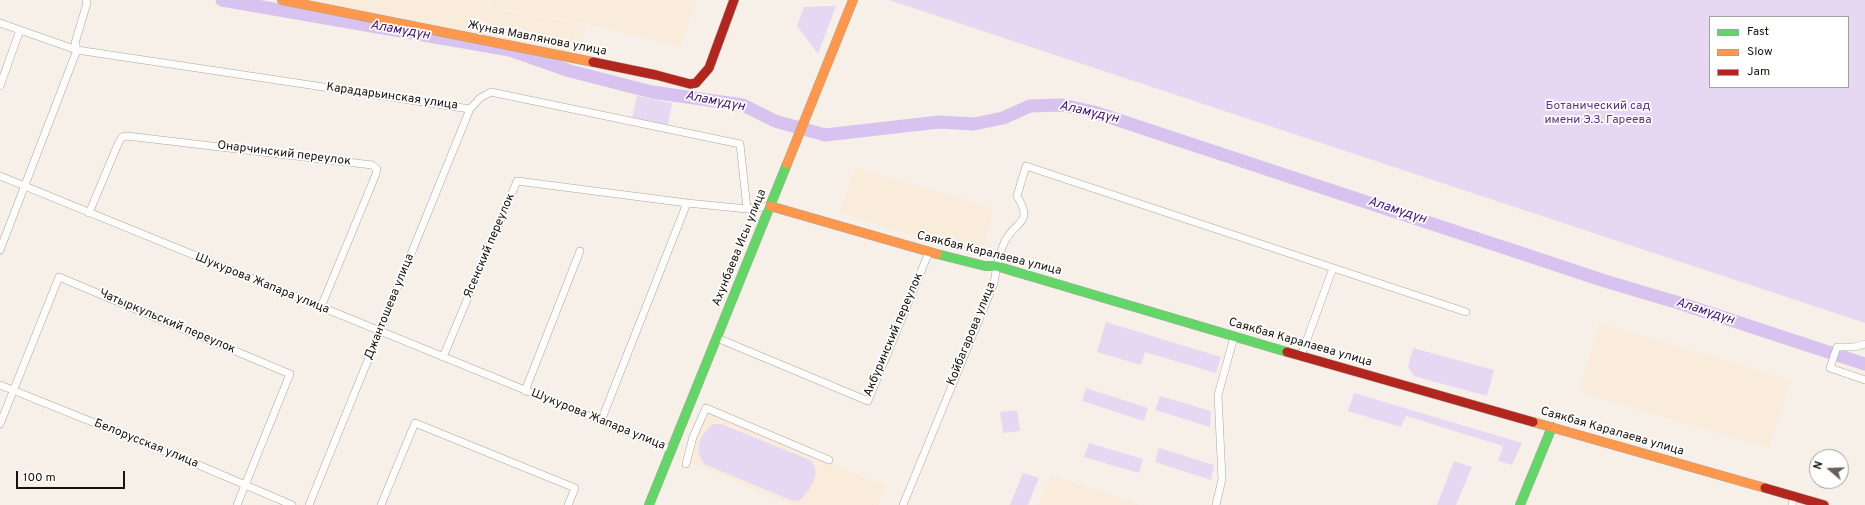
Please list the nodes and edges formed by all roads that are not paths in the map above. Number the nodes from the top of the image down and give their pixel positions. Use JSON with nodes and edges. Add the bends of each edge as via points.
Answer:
{"nodes":[{"id":1,"x":86,"y":0,"type":"edge"},
{"id":2,"x":282,"y":0,"type":"edge"},
{"id":3,"x":734,"y":0,"type":"edge"},
{"id":4,"x":853,"y":0,"type":"edge"},
{"id":5,"x":0,"y":23,"type":"edge"},
{"id":6,"x":20,"y":30,"type":"junction"},
{"id":7,"x":77,"y":50,"type":"junction"},
{"id":8,"x":0,"y":86,"type":"edge"},
{"id":9,"x":470,"y":109,"type":"junction"},
{"id":10,"x":0,"y":176,"type":"edge"},
{"id":11,"x":26,"y":187,"type":"junction"},
{"id":12,"x":687,"y":203,"type":"junction"},
{"id":13,"x":770,"y":206,"type":"junction"},
{"id":14,"x":747,"y":209,"type":"junction"},
{"id":15,"x":89,"y":213,"type":"junction"},
{"id":16,"x":0,"y":250,"type":"edge"},
{"id":17,"x":580,"y":251,"type":"dead end"},
{"id":18,"x":929,"y":252,"type":"junction"},
{"id":19,"x":996,"y":266,"type":"junction"},
{"id":20,"x":1333,"y":268,"type":"junction"},
{"id":21,"x":320,"y":307,"type":"junction"},
{"id":22,"x":1466,"y":312,"type":"dead end"},
{"id":23,"x":380,"y":332,"type":"junction"},
{"id":24,"x":1234,"y":337,"type":"junction"},
{"id":25,"x":717,"y":338,"type":"junction"},
{"id":26,"x":1865,"y":344,"type":"edge"},
{"id":27,"x":1301,"y":356,"type":"junction"},
{"id":28,"x":443,"y":358,"type":"junction"},
{"id":29,"x":1865,"y":380,"type":"edge"},
{"id":30,"x":0,"y":385,"type":"edge"},
{"id":31,"x":13,"y":390,"type":"junction"},
{"id":32,"x":525,"y":391,"type":"junction"},
{"id":33,"x":601,"y":421,"type":"junction"},
{"id":34,"x":0,"y":424,"type":"edge"},
{"id":35,"x":1552,"y":427,"type":"junction"},
{"id":36,"x":672,"y":450,"type":"junction"},
{"id":37,"x":829,"y":460,"type":"dead end"},
{"id":38,"x":686,"y":464,"type":"dead end"},
{"id":39,"x":245,"y":485,"type":"junction"},
{"id":40,"x":1793,"y":501,"type":"edge"},
{"id":41,"x":237,"y":505,"type":"edge"},
{"id":42,"x":292,"y":505,"type":"edge"},
{"id":43,"x":309,"y":505,"type":"edge"},
{"id":44,"x":381,"y":505,"type":"edge"},
{"id":45,"x":568,"y":505,"type":"edge"},
{"id":46,"x":650,"y":505,"type":"edge"},
{"id":47,"x":903,"y":505,"type":"edge"},
{"id":48,"x":1216,"y":505,"type":"edge"},
{"id":49,"x":1520,"y":505,"type":"edge"},
{"id":50,"x":1824,"y":505,"type":"edge"}],
"edges":[{"from":1,"to":7,"type":"street","via":[[75,43]]},
{"from":2,"to":3,"type":"main road","name":"Жуная Мавлянова улица","via":[[690,84],[696,83],[709,68]]},
{"from":4,"to":13,"type":"main road","name":"Ахунбаева Исы улица"},
{"from":5,"to":6,"type":"street","name":"Карадарьинская улица"},
{"from":6,"to":7,"type":"street","name":"Карадарьинская улица"},
{"from":6,"to":8,"type":"street"},
{"from":7,"to":9,"type":"street","name":"Карадарьинская улица"},
{"from":7,"to":11,"type":"street"},
{"from":9,"to":14,"type":"street","name":"Карадарьинская улица","via":[[490,92],[740,144]]},
{"from":9,"to":23,"type":"street","name":"Джантошева улица"},
{"from":10,"to":11,"type":"street","name":"Шукурова Жапара улица"},
{"from":11,"to":15,"type":"street","name":"Шукурова Жапара улица"},
{"from":11,"to":16,"type":"street"},
{"from":12,"to":14,"type":"street","name":"Ясенский переулок"},
{"from":12,"to":28,"type":"street","name":"Ясенский переулок","via":[[517,181]]},
{"from":12,"to":33,"type":"street"},
{"from":13,"to":14,"type":"street"},
{"from":13,"to":18,"type":"main road","name":"Саякбая Каралаева улица"},
{"from":13,"to":25,"type":"main road","name":"Ахунбаева Исы улица"},
{"from":15,"to":21,"type":"street","name":"Шукурова Жапара улица"},
{"from":15,"to":21,"type":"street","name":"Онарчинский переулок","via":[[118,144],[122,137],[127,136],[372,165],[377,169],[376,174]]},
{"from":17,"to":32,"type":"street","name":"Шукурова Жапара улица"},
{"from":18,"to":19,"type":"main road","name":"Саякбая Каралаева улица","via":[[985,266]]},
{"from":18,"to":25,"type":"street","name":"Акбуринский переулок","via":[[868,401]]},
{"from":19,"to":20,"type":"street","name":"Койбагарова улица","via":[[1006,240],[1024,215],[1025,210],[1017,196],[1026,166]]},
{"from":19,"to":24,"type":"main road","name":"Саякбая Каралаева улица"},
{"from":19,"to":47,"type":"street","name":"Койбагарова улица","via":[[994,283]]},
{"from":20,"to":22,"type":"street"},
{"from":20,"to":27,"type":"street"},
{"from":21,"to":23,"type":"street","name":"Шукурова Жапара улица"},
{"from":23,"to":28,"type":"street","name":"Шукурова Жапара улица"},
{"from":23,"to":43,"type":"street","name":"Джантошева улица"},
{"from":24,"to":27,"type":"main road","name":"Саякбая Каралаева улица"},
{"from":24,"to":48,"type":"street","via":[[1218,395],[1222,479]]},
{"from":25,"to":36,"type":"main road","name":"Ахунбаева Исы улица"},
{"from":26,"to":29,"type":"street","via":[[1837,347],[1830,366]]},
{"from":27,"to":35,"type":"main road","name":"Саякбая Каралаева улица"},
{"from":28,"to":32,"type":"street","name":"Шукурова Жапара улица"},
{"from":30,"to":31,"type":"street","name":"Белорусская улица"},
{"from":31,"to":34,"type":"street","name":"Чатыркульский переулок"},
{"from":31,"to":39,"type":"street","name":"Белорусская улица"},
{"from":31,"to":39,"type":"street","name":"Чатыркульский переулок","via":[[59,277],[290,374]]},
{"from":32,"to":33,"type":"street","name":"Шукурова Жапара улица"},
{"from":33,"to":36,"type":"street","name":"Шукурова Жапара улица"},
{"from":35,"to":40,"type":"main road","name":"Саякбая Каралаева улица"},
{"from":35,"to":49,"type":"main road"},
{"from":36,"to":46,"type":"main road","name":"Ахунбаева Исы улица"},
{"from":37,"to":38,"type":"street","via":[[706,408],[693,437]]},
{"from":39,"to":41,"type":"street","name":"Чатыркульский переулок"},
{"from":39,"to":42,"type":"street","name":"Белорусская улица"},
{"from":40,"to":50,"type":"main road","name":"Саякбая Каралаева улица"},
{"from":44,"to":45,"type":"street","via":[[415,423],[575,488]]}]}
